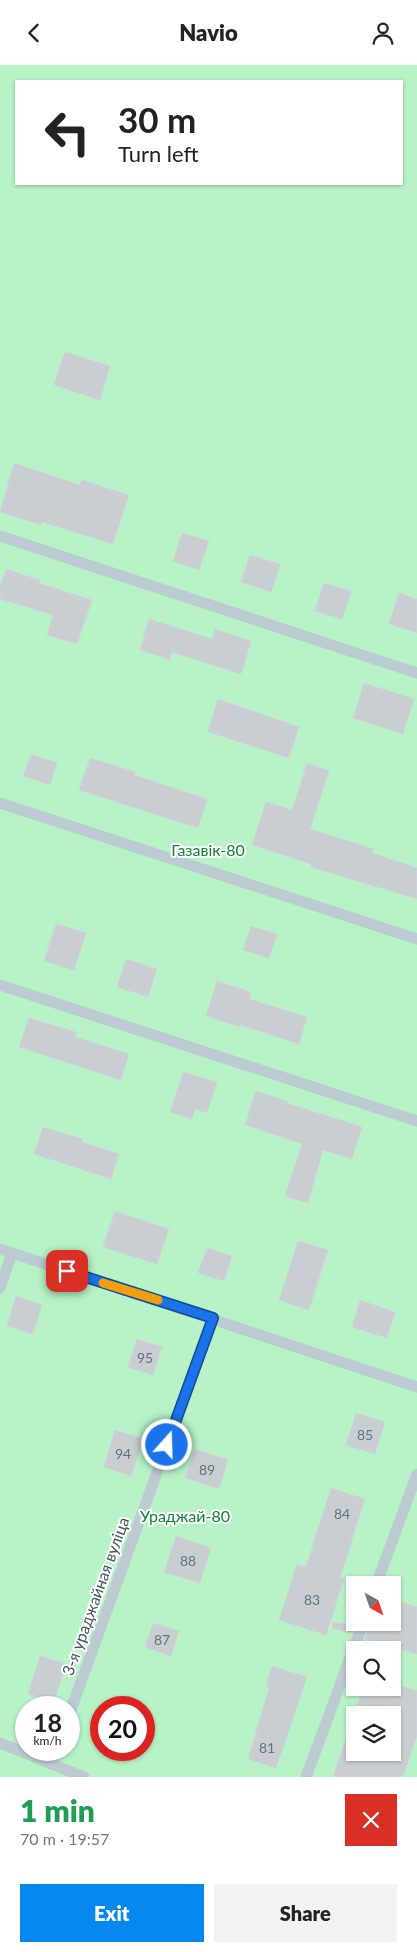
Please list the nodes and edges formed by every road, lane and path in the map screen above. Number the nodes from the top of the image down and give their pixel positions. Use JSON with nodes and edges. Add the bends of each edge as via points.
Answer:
{"nodes":[{"id":1,"x":0,"y":536,"type":"edge"},
{"id":2,"x":417,"y":673,"type":"edge"},
{"id":3,"x":0,"y":803,"type":"edge"},
{"id":4,"x":417,"y":939,"type":"edge"},
{"id":5,"x":0,"y":985,"type":"edge"},
{"id":6,"x":417,"y":1121,"type":"edge"},
{"id":7,"x":0,"y":1249,"type":"edge"},
{"id":8,"x":12,"y":1253,"type":"junction"},
{"id":9,"x":0,"y":1288,"type":"edge"},
{"id":10,"x":213,"y":1318,"type":"junction"},
{"id":11,"x":417,"y":1387,"type":"edge"},
{"id":12,"x":417,"y":1474,"type":"edge"},
{"id":13,"x":379,"y":1576,"type":"edge"},
{"id":14,"x":360,"y":1631,"type":"edge"},
{"id":15,"x":76,"y":1696,"type":"edge"},
{"id":16,"x":0,"y":1743,"type":"edge"},
{"id":17,"x":52,"y":1761,"type":"edge"},
{"id":18,"x":51,"y":1764,"type":"junction"},
{"id":19,"x":84,"y":1777,"type":"edge"},
{"id":20,"x":306,"y":1777,"type":"edge"}],
"edges":[{"from":1,"to":2,"type":"lane"},
{"from":3,"to":4,"type":"lane"},
{"from":5,"to":6,"type":"lane"},
{"from":7,"to":8,"type":"lane"},
{"from":8,"to":9,"type":"lane"},
{"from":8,"to":10,"type":"lane"},
{"from":10,"to":11,"type":"lane"},
{"from":10,"to":15,"type":"lane","name":"3-я ураджайная вуліца"},
{"from":12,"to":13,"type":"lane"},
{"from":14,"to":20,"type":"lane"},
{"from":16,"to":18,"type":"lane"},
{"from":17,"to":18,"type":"lane"},
{"from":18,"to":19,"type":"lane"}]}
